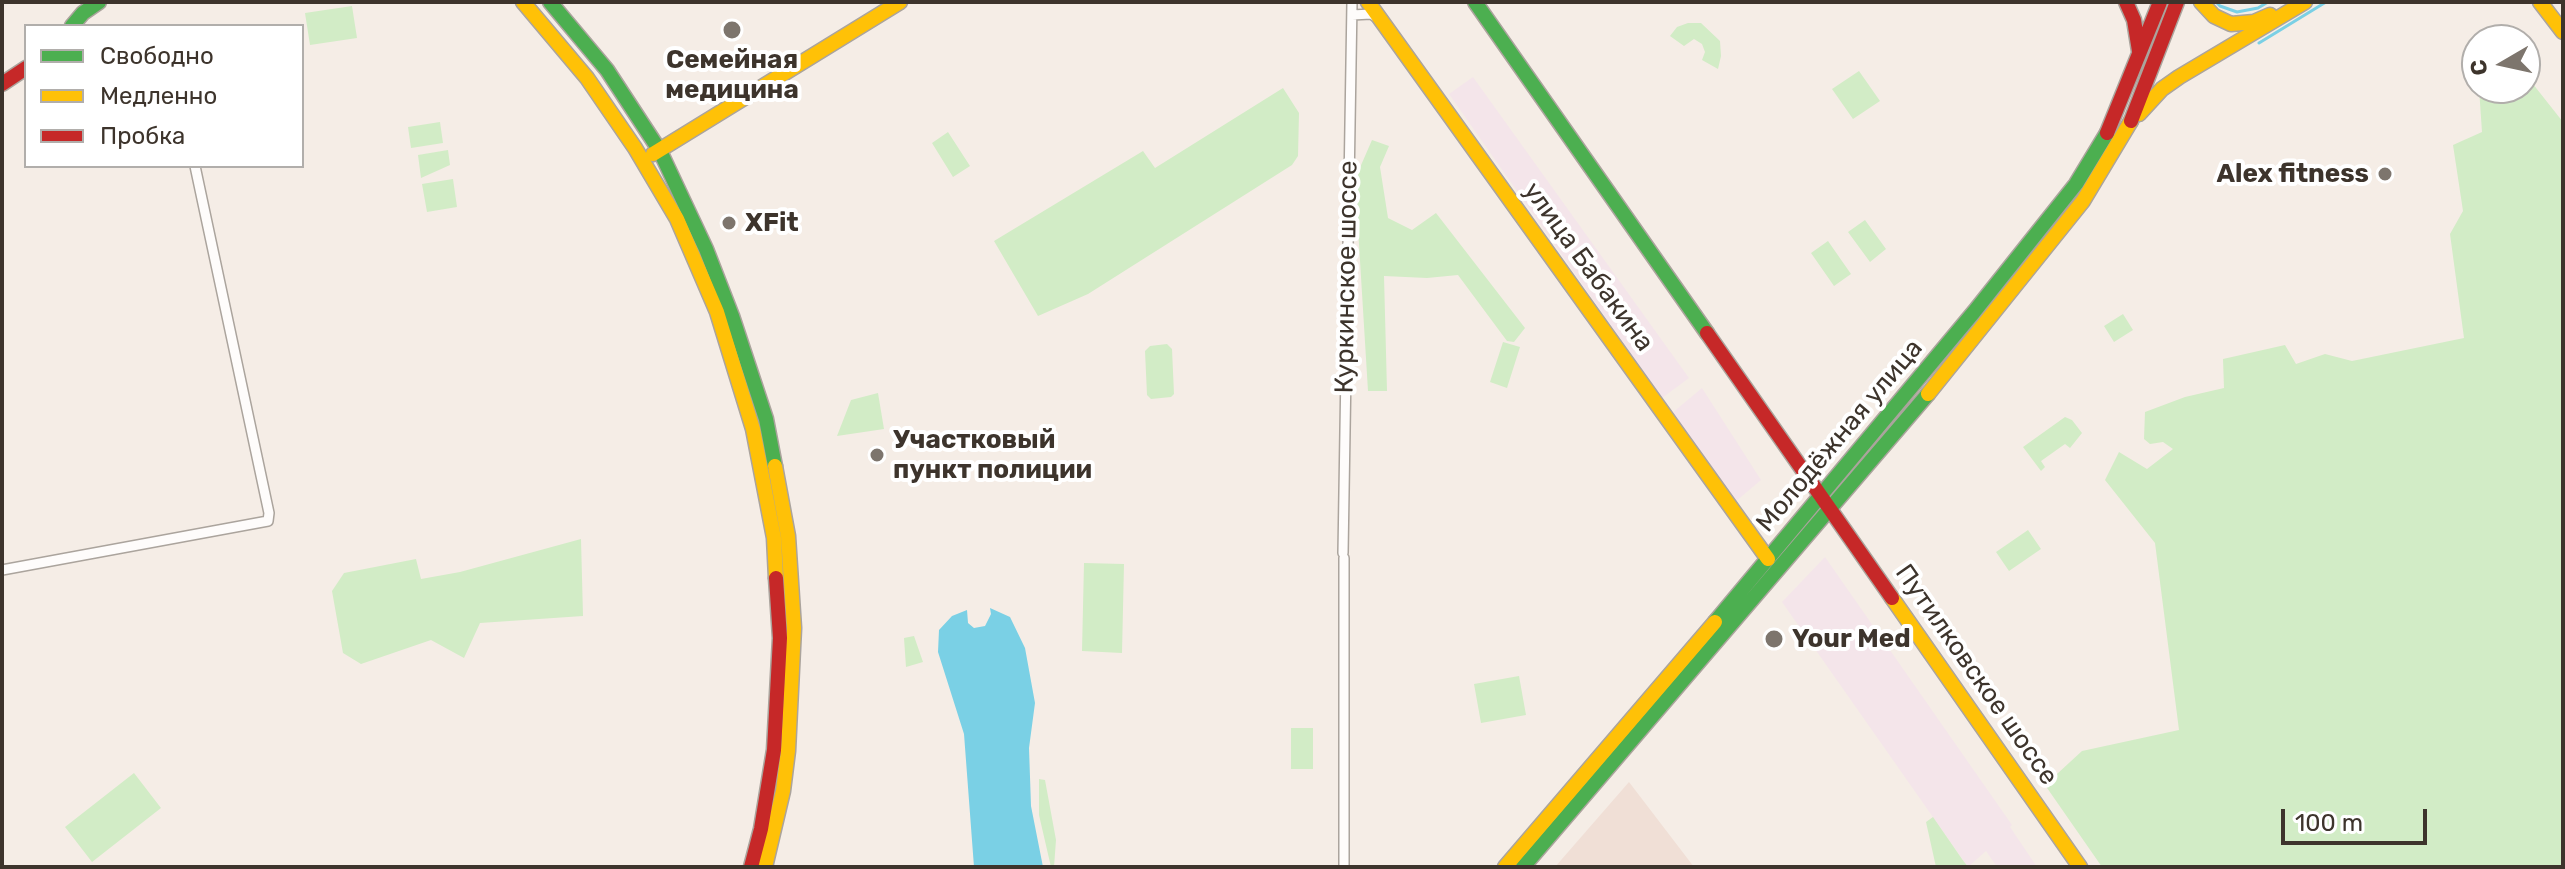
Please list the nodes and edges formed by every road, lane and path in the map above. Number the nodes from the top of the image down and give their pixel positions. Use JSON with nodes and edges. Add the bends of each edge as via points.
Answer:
{"nodes":[{"id":1,"x":99,"y":2,"type":"edge"},
{"id":2,"x":523,"y":2,"type":"edge"},
{"id":3,"x":550,"y":2,"type":"edge"},
{"id":4,"x":900,"y":2,"type":"edge"},
{"id":5,"x":1352,"y":2,"type":"edge"},
{"id":6,"x":1368,"y":2,"type":"edge"},
{"id":7,"x":1475,"y":2,"type":"edge"},
{"id":8,"x":2126,"y":2,"type":"edge"},
{"id":9,"x":2160,"y":2,"type":"edge"},
{"id":10,"x":2177,"y":2,"type":"edge"},
{"id":11,"x":2201,"y":2,"type":"edge"},
{"id":12,"x":2291,"y":2,"type":"edge"},
{"id":13,"x":2305,"y":2,"type":"edge"},
{"id":14,"x":2540,"y":2,"type":"edge"},
{"id":15,"x":86,"y":7,"type":"edge"},
{"id":16,"x":1352,"y":15,"type":"junction"},
{"id":17,"x":1383,"y":22,"type":"junction"},
{"id":18,"x":73,"y":24,"type":"edge"},
{"id":19,"x":2563,"y":32,"type":"edge"},
{"id":20,"x":2139,"y":59,"type":"junction"},
{"id":21,"x":24,"y":69,"type":"edge"},
{"id":22,"x":2,"y":84,"type":"edge"},
{"id":23,"x":2127,"y":130,"type":"junction"},
{"id":24,"x":660,"y":151,"type":"junction"},
{"id":25,"x":643,"y":161,"type":"junction"},
{"id":26,"x":195,"y":168,"type":"edge"},
{"id":27,"x":1822,"y":496,"type":"junction"},
{"id":28,"x":1832,"y":509,"type":"junction"},
{"id":29,"x":1768,"y":559,"type":"junction"},
{"id":30,"x":2,"y":570,"type":"edge"},
{"id":31,"x":751,"y":867,"type":"edge"},
{"id":32,"x":765,"y":867,"type":"edge"},
{"id":33,"x":1344,"y":867,"type":"edge"},
{"id":34,"x":1505,"y":867,"type":"edge"},
{"id":35,"x":1523,"y":867,"type":"edge"},
{"id":36,"x":2080,"y":867,"type":"edge"}],
"edges":[{"from":1,"to":15,"type":"main road"},
{"from":2,"to":25,"type":"main road","via":[[587,78]]},
{"from":3,"to":24,"type":"main road","via":[[607,70]]},
{"from":4,"to":24,"type":"main road"},
{"from":5,"to":16,"type":"street","name":"Куркинское шоссе"},
{"from":6,"to":17,"type":"main road","name":"улица Бабакина"},
{"from":7,"to":27,"type":"main road"},
{"from":8,"to":20,"type":"main road","via":[[2139,41]]},
{"from":9,"to":20,"type":"main road","name":"Молодёжная улица"},
{"from":10,"to":23,"type":"main road","name":"Молодёжная улица"},
{"from":11,"to":12,"type":"main road","via":[[2221,20],[2242,24]]},
{"from":13,"to":23,"type":"main road","via":[[2179,77]]},
{"from":14,"to":19,"type":"main road"},
{"from":15,"to":18,"type":"main road"},
{"from":16,"to":17,"type":"street","via":[[1371,14]]},
{"from":16,"to":33,"type":"street","name":"Куркинское шоссе"},
{"from":17,"to":29,"type":"main road","name":"улица Бабакина"},
{"from":20,"to":27,"type":"main road","name":"Молодёжная улица","via":[[2112,125],[2076,184]]},
{"from":21,"to":22,"type":"main road"},
{"from":23,"to":28,"type":"main road","name":"Молодёжная улица","via":[[2083,201]]},
{"from":24,"to":25,"type":"main road"},
{"from":24,"to":32,"type":"main road","via":[[706,249],[745,353],[766,419],[788,536],[792,707],[783,791]]},
{"from":25,"to":31,"type":"main road","via":[[677,219],[717,312],[767,494],[779,602],[779,678],[769,788]]},
{"from":26,"to":30,"type":"street","via":[[268,521]]},
{"from":27,"to":28,"type":"main road","name":"Путилковское шоссе"},
{"from":27,"to":29,"type":"main road","name":"Молодёжная улица"},
{"from":28,"to":35,"type":"main road","name":"Молодёжная улица"},
{"from":28,"to":36,"type":"main road","name":"Путилковское шоссе"},
{"from":29,"to":34,"type":"main road","name":"Молодёжная улица"}]}
